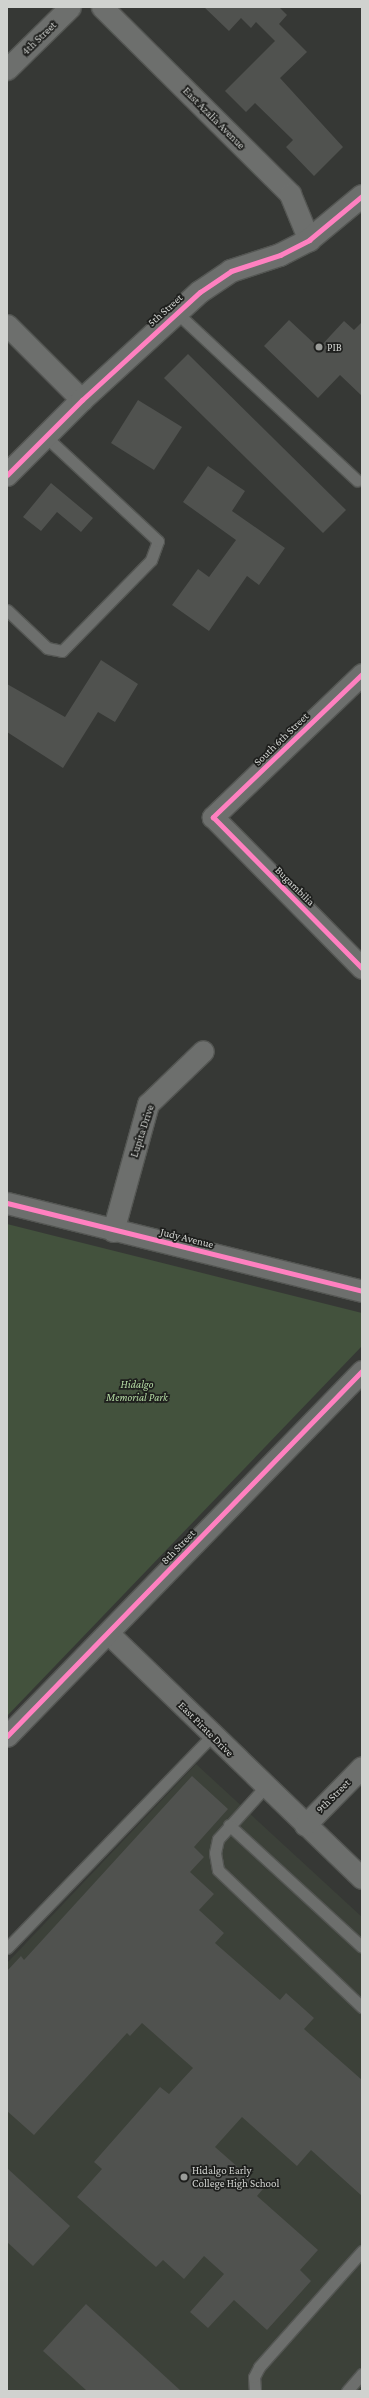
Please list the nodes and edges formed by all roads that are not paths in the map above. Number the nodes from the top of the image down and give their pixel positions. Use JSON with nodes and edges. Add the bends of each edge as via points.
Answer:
{"nodes":[{"id":1,"x":70,"y":7,"type":"edge"},
{"id":2,"x":102,"y":7,"type":"edge"},
{"id":3,"x":7,"y":69,"type":"edge"},
{"id":4,"x":362,"y":196,"type":"edge"},
{"id":5,"x":309,"y":240,"type":"junction"},
{"id":6,"x":177,"y":313,"type":"junction"},
{"id":7,"x":7,"y":325,"type":"edge"},
{"id":8,"x":82,"y":400,"type":"junction"},
{"id":9,"x":46,"y":436,"type":"junction"},
{"id":10,"x":7,"y":475,"type":"edge"},
{"id":11,"x":357,"y":480,"type":"dead end"},
{"id":12,"x":7,"y":610,"type":"edge"},
{"id":13,"x":362,"y":674,"type":"edge"},
{"id":14,"x":213,"y":817,"type":"joint"},
{"id":15,"x":362,"y":968,"type":"edge"},
{"id":16,"x":203,"y":1051,"type":"dead end"},
{"id":17,"x":7,"y":1203,"type":"edge"},
{"id":18,"x":113,"y":1231,"type":"junction"},
{"id":19,"x":362,"y":1291,"type":"edge"},
{"id":20,"x":362,"y":1371,"type":"edge"},
{"id":21,"x":108,"y":1633,"type":"junction"},
{"id":22,"x":7,"y":1736,"type":"edge"},
{"id":23,"x":212,"y":1736,"type":"junction"},
{"id":24,"x":362,"y":1767,"type":"edge"},
{"id":25,"x":265,"y":1788,"type":"junction"},
{"id":26,"x":229,"y":1825,"type":"junction"},
{"id":27,"x":305,"y":1825,"type":"junction"},
{"id":28,"x":362,"y":1878,"type":"edge"},
{"id":29,"x":362,"y":1947,"type":"edge"},
{"id":30,"x":7,"y":1948,"type":"edge"},
{"id":31,"x":362,"y":2007,"type":"edge"},
{"id":32,"x":362,"y":2251,"type":"edge"},
{"id":33,"x":362,"y":2374,"type":"edge"},
{"id":34,"x":255,"y":2391,"type":"edge"},
{"id":35,"x":347,"y":2391,"type":"edge"}],
"edges":[{"from":1,"to":3,"type":"street","name":"4th Street"},
{"from":2,"to":5,"type":"street","name":"East Azalia Avenue","via":[[290,194]]},
{"from":4,"to":5,"type":"street","name":"5th Street"},
{"from":5,"to":6,"type":"street","name":"5th Street","via":[[280,255],[231,271]]},
{"from":6,"to":8,"type":"street","name":"5th Street"},
{"from":6,"to":11,"type":"lane"},
{"from":7,"to":8,"type":"street"},
{"from":8,"to":9,"type":"street","name":"5th Street"},
{"from":9,"to":10,"type":"street","name":"5th Street"},
{"from":9,"to":12,"type":"lane","via":[[158,541],[151,560],[62,651],[47,648]]},
{"from":13,"to":14,"type":"street","name":"South 6th Street"},
{"from":14,"to":15,"type":"street","name":"Bugambilia"},
{"from":16,"to":18,"type":"street","name":"Lupita Drive","via":[[148,1104]]},
{"from":17,"to":18,"type":"street","name":"Judy Avenue"},
{"from":18,"to":19,"type":"street","name":"Judy Avenue"},
{"from":20,"to":21,"type":"street","name":"8th Street"},
{"from":21,"to":22,"type":"street","name":"8th Street"},
{"from":21,"to":23,"type":"street","name":"East Pirate Drive"},
{"from":23,"to":25,"type":"street","name":"East Pirate Drive"},
{"from":23,"to":30,"type":"lane"},
{"from":24,"to":27,"type":"street","name":"9th Street"},
{"from":25,"to":26,"type":"lane"},
{"from":25,"to":27,"type":"street","name":"East Pirate Drive"},
{"from":26,"to":29,"type":"lane"},
{"from":26,"to":31,"type":"lane","via":[[218,1839],[215,1853],[218,1870]]},
{"from":27,"to":28,"type":"street","name":"East Pirate Drive"},
{"from":32,"to":34,"type":"lane","via":[[259,2367],[254,2377]]},
{"from":33,"to":35,"type":"lane"}]}
